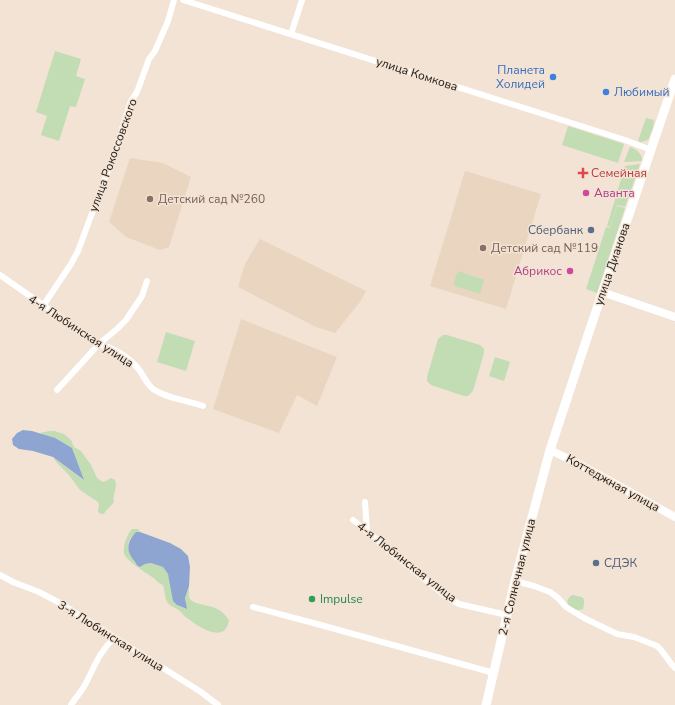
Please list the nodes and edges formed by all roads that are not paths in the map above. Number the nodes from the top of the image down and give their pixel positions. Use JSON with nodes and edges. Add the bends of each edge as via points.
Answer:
{"nodes":[{"id":1,"x":174,"y":0,"type":"edge"},
{"id":2,"x":183,"y":0,"type":"edge"},
{"id":3,"x":302,"y":0,"type":"edge"},
{"id":4,"x":291,"y":34,"type":"junction"},
{"id":5,"x":675,"y":79,"type":"edge"},
{"id":6,"x":651,"y":150,"type":"junction"},
{"id":7,"x":0,"y":275,"type":"edge"},
{"id":8,"x":147,"y":280,"type":"dead end"},
{"id":9,"x":602,"y":292,"type":"junction"},
{"id":10,"x":43,"y":306,"type":"junction"},
{"id":11,"x":675,"y":317,"type":"edge"},
{"id":12,"x":99,"y":344,"type":"junction"},
{"id":13,"x":57,"y":390,"type":"dead end"},
{"id":14,"x":203,"y":406,"type":"dead end"},
{"id":15,"x":550,"y":450,"type":"junction"},
{"id":16,"x":365,"y":502,"type":"dead end"},
{"id":17,"x":675,"y":517,"type":"edge"},
{"id":18,"x":353,"y":520,"type":"dead end"},
{"id":19,"x":367,"y":531,"type":"junction"},
{"id":20,"x":0,"y":575,"type":"edge"},
{"id":21,"x":515,"y":581,"type":"junction"},
{"id":22,"x":253,"y":607,"type":"dead end"},
{"id":23,"x":507,"y":615,"type":"junction"},
{"id":24,"x":114,"y":638,"type":"junction"},
{"id":25,"x":675,"y":668,"type":"edge"},
{"id":26,"x":494,"y":673,"type":"junction"},
{"id":27,"x":71,"y":705,"type":"edge"},
{"id":28,"x":218,"y":705,"type":"edge"},
{"id":29,"x":486,"y":705,"type":"edge"}],
"edges":[{"from":1,"to":10,"type":"street","name":"улица Рокоссовского","via":[[168,21],[131,101],[78,251]]},
{"from":2,"to":4,"type":"street","name":"улица Комкова"},
{"from":3,"to":4,"type":"street"},
{"from":4,"to":6,"type":"street","name":"улица Комкова"},
{"from":5,"to":6,"type":"main road","name":"улица Дианова"},
{"from":6,"to":9,"type":"main road","name":"улица Дианова"},
{"from":7,"to":10,"type":"street","name":"4-я Любинская улица"},
{"from":8,"to":12,"type":"street","via":[[142,296],[126,320]]},
{"from":9,"to":11,"type":"street"},
{"from":9,"to":15,"type":"main road","name":"улица Дианова"},
{"from":10,"to":12,"type":"street","name":"4-я Любинская улица"},
{"from":12,"to":13,"type":"street"},
{"from":12,"to":14,"type":"street","name":"4-я Любинская улица","via":[[128,359],[152,388]]},
{"from":15,"to":17,"type":"street","name":"Коттеджная улица"},
{"from":15,"to":21,"type":"main road","name":"2-я Солнечная улица"},
{"from":16,"to":19,"type":"street"},
{"from":18,"to":19,"type":"street","name":"4-я Любинская улица"},
{"from":19,"to":23,"type":"street","name":"4-я Любинская улица","via":[[448,598],[459,604]]},
{"from":20,"to":24,"type":"street","name":"3-я Любинская улица","via":[[60,603]]},
{"from":21,"to":23,"type":"main road","name":"2-я Солнечная улица"},
{"from":21,"to":25,"type":"street","via":[[550,592],[566,607],[616,634],[634,637],[657,646]]},
{"from":22,"to":26,"type":"street"},
{"from":23,"to":26,"type":"main road","name":"2-я Солнечная улица"},
{"from":24,"to":27,"type":"street","via":[[106,645],[87,682]]},
{"from":24,"to":28,"type":"street","name":"3-я Любинская улица"},
{"from":26,"to":29,"type":"main road","name":"2-я Солнечная улица"}]}
